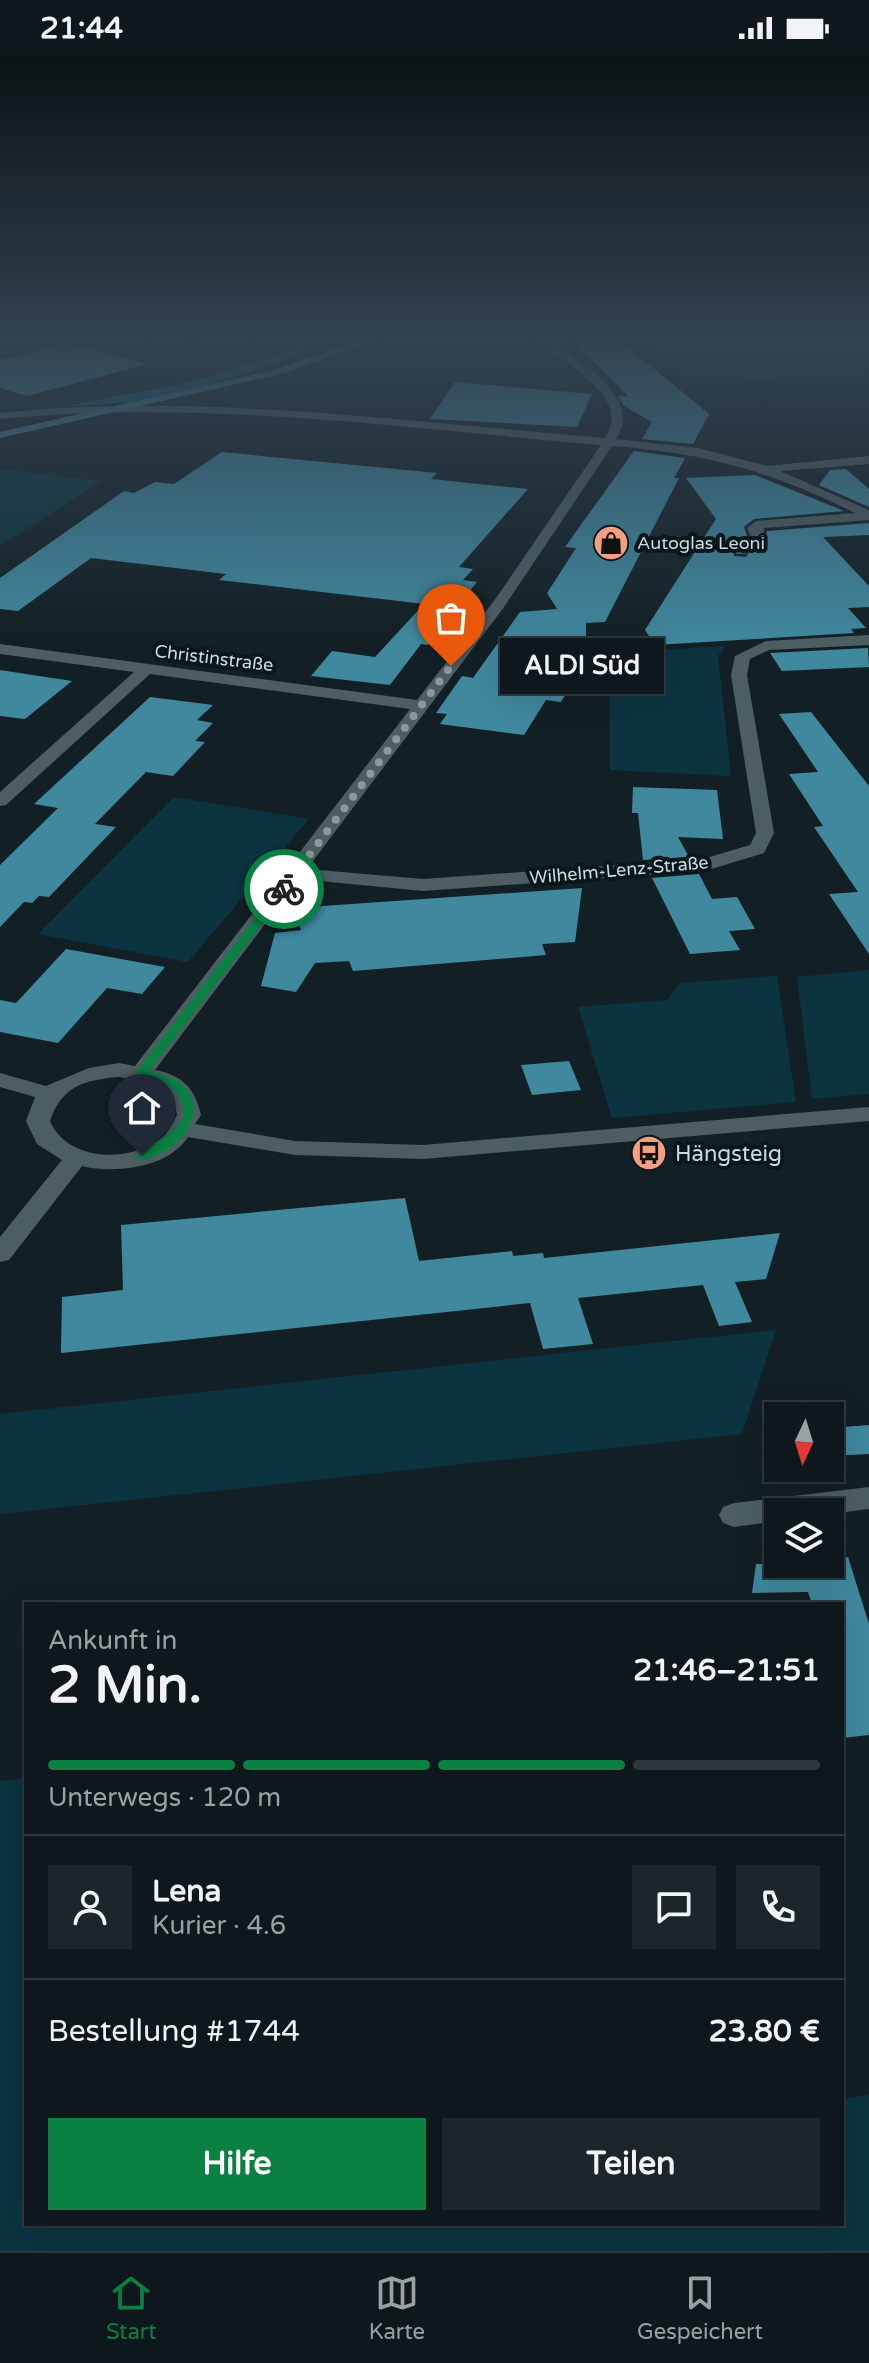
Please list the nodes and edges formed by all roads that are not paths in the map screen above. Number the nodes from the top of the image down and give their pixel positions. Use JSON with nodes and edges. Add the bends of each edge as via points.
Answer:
{"nodes":[{"id":1,"x":591,"y":439,"type":"edge"},
{"id":2,"x":610,"y":441,"type":"junction"},
{"id":3,"x":869,"y":460,"type":"edge"},
{"id":4,"x":768,"y":468,"type":"junction"},
{"id":5,"x":869,"y":516,"type":"edge"},
{"id":6,"x":741,"y":551,"type":"dead end"},
{"id":7,"x":869,"y":640,"type":"edge"},
{"id":8,"x":0,"y":649,"type":"edge"},
{"id":9,"x":146,"y":669,"type":"junction"},
{"id":10,"x":422,"y":706,"type":"junction"},
{"id":11,"x":0,"y":801,"type":"edge"},
{"id":12,"x":296,"y":873,"type":"junction"},
{"id":13,"x":142,"y":1072,"type":"junction"},
{"id":14,"x":0,"y":1080,"type":"edge"},
{"id":15,"x":49,"y":1094,"type":"junction"},
{"id":16,"x":869,"y":1114,"type":"edge"},
{"id":17,"x":183,"y":1129,"type":"junction"},
{"id":18,"x":74,"y":1160,"type":"junction"},
{"id":19,"x":0,"y":1254,"type":"edge"},
{"id":20,"x":869,"y":1498,"type":"edge"},
{"id":21,"x":734,"y":1515,"type":"dead end"}],
"edges":[{"from":1,"to":2,"type":"street"},
{"from":2,"to":4,"type":"street","via":[[711,452]]},
{"from":2,"to":10,"type":"street","via":[[527,565]]},
{"from":3,"to":4,"type":"street"},
{"from":4,"to":5,"type":"street"},
{"from":5,"to":6,"type":"street","via":[[761,524],[754,528],[758,539]]},
{"from":7,"to":12,"type":"street","name":"Wilhelm-Lenz-Straße","via":[[766,646],[743,656],[739,675],[765,833],[757,849],[705,865],[423,885]]},
{"from":8,"to":9,"type":"street","name":"Christinstraße"},
{"from":9,"to":10,"type":"street","name":"Christinstraße"},
{"from":9,"to":11,"type":"street"},
{"from":10,"to":12,"type":"street"},
{"from":12,"to":13,"type":"street"},
{"from":13,"to":15,"type":"street","via":[[95,1073]]},
{"from":13,"to":17,"type":"street","via":[[171,1082],[184,1093],[189,1115]]},
{"from":14,"to":15,"type":"street"},
{"from":15,"to":18,"type":"street","via":[[35,1114],[35,1133],[48,1149]]},
{"from":16,"to":17,"type":"street","via":[[423,1152],[295,1148]]},
{"from":17,"to":18,"type":"street","via":[[162,1147],[130,1159]]},
{"from":18,"to":19,"type":"street"},
{"from":20,"to":21,"type":"street"}]}
